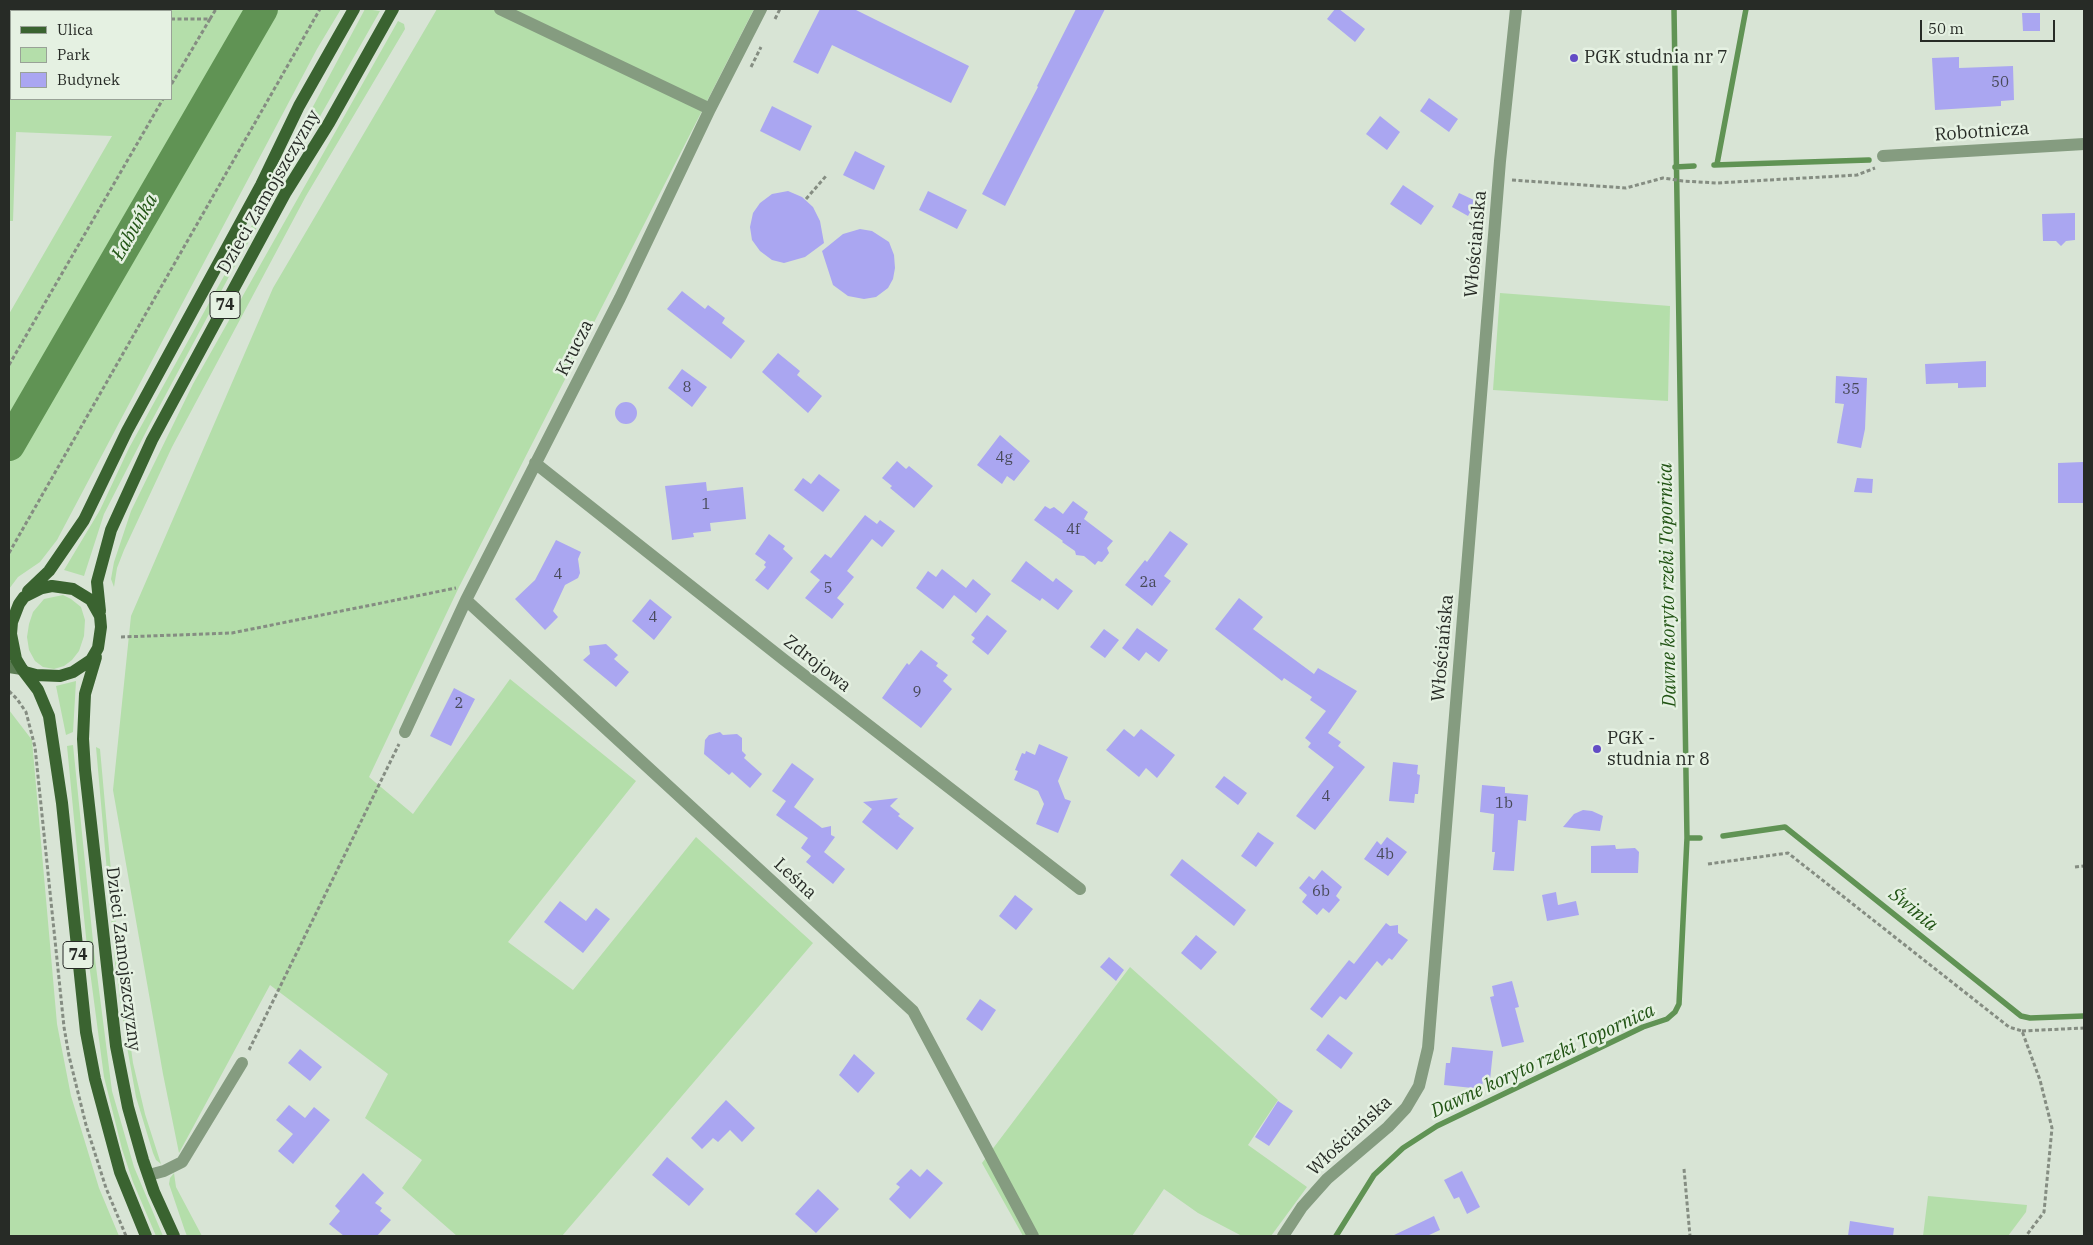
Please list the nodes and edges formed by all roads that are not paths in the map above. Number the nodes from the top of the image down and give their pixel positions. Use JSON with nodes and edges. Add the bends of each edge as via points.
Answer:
{"nodes":[{"id":1,"x":354,"y":9,"type":"edge"},
{"id":2,"x":393,"y":9,"type":"edge"},
{"id":3,"x":500,"y":9,"type":"edge"},
{"id":4,"x":760,"y":9,"type":"edge"},
{"id":5,"x":1516,"y":9,"type":"edge"},
{"id":6,"x":710,"y":109,"type":"junction"},
{"id":7,"x":2084,"y":144,"type":"edge"},
{"id":8,"x":1883,"y":156,"type":"road end"},
{"id":9,"x":535,"y":463,"type":"junction"},
{"id":10,"x":24,"y":597,"type":"junction"},
{"id":11,"x":466,"y":600,"type":"junction"},
{"id":12,"x":12,"y":614,"type":"edge"},
{"id":13,"x":100,"y":616,"type":"junction"},
{"id":14,"x":98,"y":648,"type":"junction"},
{"id":15,"x":9,"y":667,"type":"edge"},
{"id":16,"x":24,"y":670,"type":"junction"},
{"id":17,"x":405,"y":732,"type":"road end"},
{"id":18,"x":1080,"y":890,"type":"dead end"},
{"id":19,"x":242,"y":1063,"type":"road end"},
{"id":20,"x":148,"y":1175,"type":"junction"},
{"id":21,"x":146,"y":1236,"type":"edge"},
{"id":22,"x":174,"y":1236,"type":"edge"},
{"id":23,"x":1033,"y":1236,"type":"edge"},
{"id":24,"x":1283,"y":1236,"type":"edge"}],
"edges":[{"from":1,"to":10,"type":"main road","name":"Dzieci Zamojszczyzny","number":"74","via":[[127,431],[84,520],[53,566]]},
{"from":2,"to":13,"type":"main road","name":"Dzieci Zamojszczyzny","number":"74","via":[[286,192],[139,465],[111,530],[99,570]]},
{"from":3,"to":6,"type":"street"},
{"from":4,"to":6,"type":"street","name":"Krucza"},
{"from":5,"to":24,"type":"street","name":"Włościańska","via":[[1499,180],[1428,1048],[1418,1086],[1406,1108],[1388,1128],[1327,1179],[1302,1207]]},
{"from":6,"to":9,"type":"street","name":"Krucza","via":[[620,298]]},
{"from":7,"to":8,"type":"street","name":"Robotnicza"},
{"from":9,"to":11,"type":"street","name":"Krucza"},
{"from":9,"to":18,"type":"street","name":"Zdrojowa"},
{"from":10,"to":12,"type":"main road","number":"74"},
{"from":10,"to":13,"type":"main road","via":[[42,588],[68,588],[91,600]]},
{"from":11,"to":17,"type":"street","name":"Krucza"},
{"from":11,"to":23,"type":"street","name":"Leśna","via":[[913,1011]]},
{"from":12,"to":16,"type":"main road","number":"74","via":[[13,647]]},
{"from":13,"to":14,"type":"main road","number":"74"},
{"from":14,"to":16,"type":"main road","via":[[91,660],[60,676],[48,677]]},
{"from":14,"to":20,"type":"main road","name":"Dzieci Zamojszczyzny","number":"74","via":[[85,694],[83,739],[93,860],[116,1046],[128,1107]]},
{"from":15,"to":16,"type":"main road"},
{"from":16,"to":21,"type":"main road","number":"74","via":[[44,701],[54,742],[86,1032],[95,1079],[120,1172]]},
{"from":19,"to":20,"type":"street","via":[[182,1162]]},
{"from":20,"to":22,"type":"main road","name":"Dzieci Zamojszczyzny","number":"74"}]}
